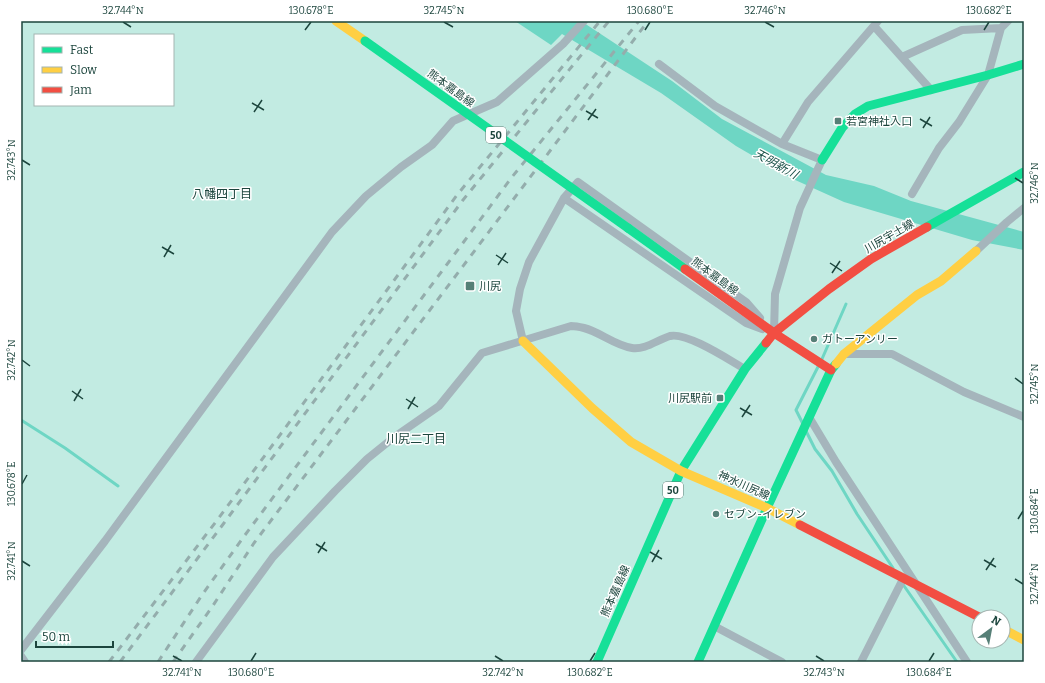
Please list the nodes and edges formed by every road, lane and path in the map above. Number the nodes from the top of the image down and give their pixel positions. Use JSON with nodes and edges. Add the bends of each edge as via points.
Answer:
{"nodes":[{"id":1,"x":336,"y":21,"type":"edge"},
{"id":2,"x":584,"y":21,"type":"edge"},
{"id":3,"x":1008,"y":21,"type":"edge"},
{"id":4,"x":876,"y":23,"type":"edge"},
{"id":5,"x":1002,"y":28,"type":"junction"},
{"id":6,"x":902,"y":57,"type":"junction"},
{"id":7,"x":659,"y":64,"type":"dead end"},
{"id":8,"x":1024,"y":64,"type":"edge"},
{"id":9,"x":988,"y":75,"type":"junction"},
{"id":10,"x":931,"y":90,"type":"junction"},
{"id":11,"x":782,"y":144,"type":"junction"},
{"id":12,"x":822,"y":160,"type":"junction"},
{"id":13,"x":1024,"y":172,"type":"edge"},
{"id":14,"x":912,"y":194,"type":"dead end"},
{"id":15,"x":564,"y":198,"type":"junction"},
{"id":16,"x":1024,"y":208,"type":"edge"},
{"id":17,"x":976,"y":251,"type":"joint"},
{"id":18,"x":774,"y":333,"type":"junction"},
{"id":19,"x":523,"y":341,"type":"junction"},
{"id":20,"x":844,"y":354,"type":"junction"},
{"id":21,"x":745,"y":369,"type":"junction"},
{"id":22,"x":831,"y":370,"type":"junction"},
{"id":23,"x":809,"y":417,"type":"junction"},
{"id":24,"x":1024,"y":417,"type":"edge"},
{"id":25,"x":681,"y":470,"type":"junction"},
{"id":26,"x":767,"y":508,"type":"junction"},
{"id":27,"x":903,"y":579,"type":"junction"},
{"id":28,"x":919,"y":587,"type":"junction"},
{"id":29,"x":971,"y":613,"type":"edge"},
{"id":30,"x":714,"y":626,"type":"junction"},
{"id":31,"x":1011,"y":633,"type":"edge"},
{"id":32,"x":1024,"y":640,"type":"edge"},
{"id":33,"x":21,"y":650,"type":"edge"},
{"id":34,"x":21,"y":656,"type":"edge"},
{"id":35,"x":25,"y":662,"type":"edge"},
{"id":36,"x":196,"y":662,"type":"edge"},
{"id":37,"x":597,"y":662,"type":"edge"},
{"id":38,"x":698,"y":662,"type":"edge"},
{"id":39,"x":782,"y":662,"type":"edge"},
{"id":40,"x":861,"y":662,"type":"edge"},
{"id":41,"x":967,"y":662,"type":"edge"}],
"edges":[{"from":1,"to":18,"type":"main road","name":"熊本嘉島線","number":"50","bridge":true},
{"from":2,"to":33,"type":"street","via":[[563,44],[497,102],[453,121],[432,145],[366,196],[332,232]]},
{"from":3,"to":5,"type":"street"},
{"from":4,"to":6,"type":"street"},
{"from":4,"to":11,"type":"street","via":[[808,102]]},
{"from":5,"to":6,"type":"street","via":[[962,30]]},
{"from":5,"to":9,"type":"street"},
{"from":6,"to":10,"type":"street"},
{"from":7,"to":11,"type":"street","via":[[715,106]]},
{"from":8,"to":9,"type":"main road"},
{"from":9,"to":10,"type":"main road"},
{"from":9,"to":14,"type":"street","via":[[959,122],[939,148]]},
{"from":10,"to":12,"type":"main road","via":[[868,106],[855,114],[842,128]]},
{"from":11,"to":12,"type":"street"},
{"from":12,"to":18,"type":"street","via":[[800,208],[775,294]]},
{"from":13,"to":18,"type":"main road","name":"川尻宇土線","via":[[871,259]]},
{"from":15,"to":18,"type":"street","via":[[746,323]]},
{"from":15,"to":18,"type":"street","via":[[578,182],[746,302]]},
{"from":15,"to":19,"type":"street","via":[[529,262],[520,289],[516,311]]},
{"from":16,"to":17,"type":"street"},
{"from":17,"to":20,"type":"main road","via":[[941,281]]},
{"from":18,"to":21,"type":"main road","name":"熊本嘉島線","number":"50"},
{"from":18,"to":22,"type":"main road"},
{"from":19,"to":21,"type":"street","via":[[571,326],[584,328],[619,345],[634,349],[670,336],[681,336]]},
{"from":19,"to":25,"type":"main road","name":"神水川尻線","via":[[631,442]]},
{"from":19,"to":36,"type":"street","via":[[482,353],[439,406],[367,459],[273,556]]},
{"from":20,"to":22,"type":"main road"},
{"from":20,"to":24,"type":"street","via":[[892,354],[964,392]]},
{"from":21,"to":25,"type":"main road","name":"熊本嘉島線","number":"50"},
{"from":22,"to":23,"type":"main road"},
{"from":23,"to":26,"type":"main road"},
{"from":23,"to":28,"type":"street"},
{"from":25,"to":26,"type":"main road","name":"神水川尻線"},
{"from":25,"to":37,"type":"main road","name":"熊本嘉島線","number":"50"},
{"from":26,"to":27,"type":"main road","name":"神水川尻線"},
{"from":26,"to":30,"type":"main road"},
{"from":27,"to":28,"type":"main road","name":"神水川尻線"},
{"from":27,"to":40,"type":"street"},
{"from":28,"to":29,"type":"main road","name":"神水川尻線"},
{"from":28,"to":41,"type":"street"},
{"from":30,"to":38,"type":"main road"},
{"from":30,"to":39,"type":"street"},
{"from":31,"to":32,"type":"main road"},
{"from":34,"to":35,"type":"street"}]}
